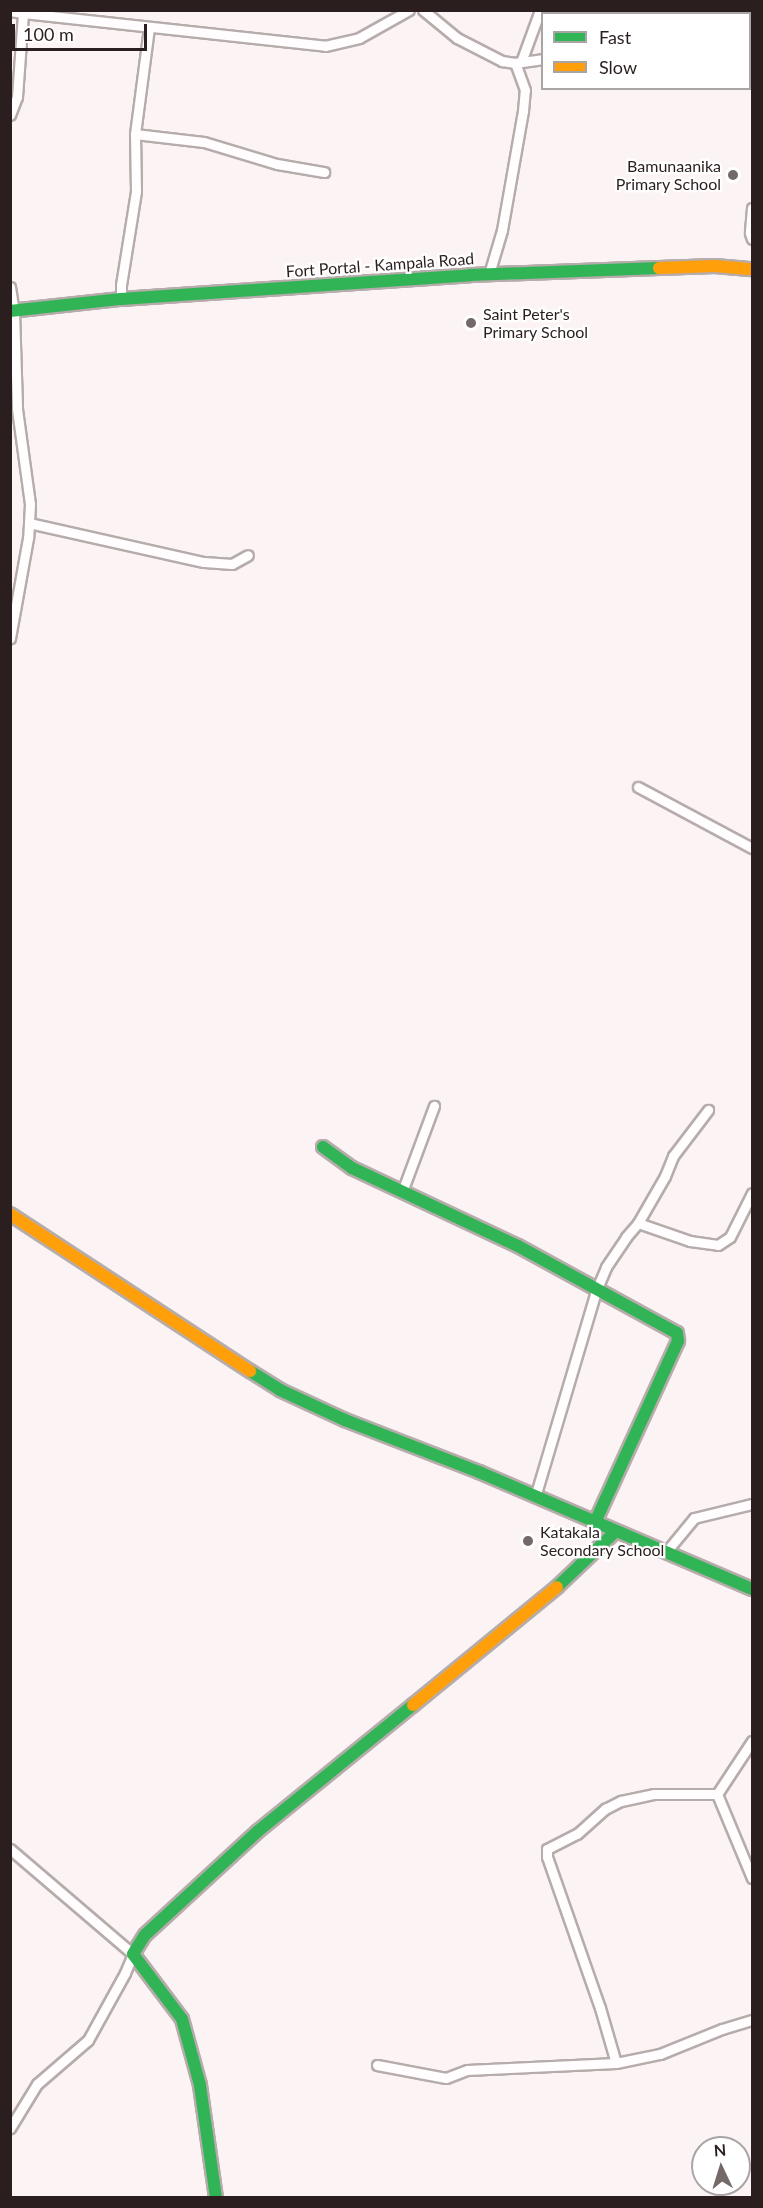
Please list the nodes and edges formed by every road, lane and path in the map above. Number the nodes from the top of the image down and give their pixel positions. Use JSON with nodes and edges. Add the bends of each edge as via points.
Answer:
{"nodes":[{"id":1,"x":409,"y":10,"type":"edge"},
{"id":2,"x":423,"y":10,"type":"edge"},
{"id":3,"x":540,"y":10,"type":"edge"},
{"id":4,"x":10,"y":11,"type":"edge"},
{"id":5,"x":23,"y":12,"type":"edge"},
{"id":6,"x":149,"y":27,"type":"junction"},
{"id":7,"x":541,"y":59,"type":"edge"},
{"id":8,"x":518,"y":63,"type":"junction"},
{"id":9,"x":10,"y":115,"type":"edge"},
{"id":10,"x":135,"y":134,"type":"junction"},
{"id":11,"x":324,"y":172,"type":"dead end"},
{"id":12,"x":753,"y":208,"type":"edge"},
{"id":13,"x":753,"y":239,"type":"edge"},
{"id":14,"x":753,"y":269,"type":"edge"},
{"id":15,"x":489,"y":274,"type":"junction"},
{"id":16,"x":10,"y":287,"type":"edge"},
{"id":17,"x":121,"y":299,"type":"junction"},
{"id":18,"x":12,"y":311,"type":"edge"},
{"id":19,"x":29,"y":523,"type":"junction"},
{"id":20,"x":248,"y":555,"type":"dead end"},
{"id":21,"x":10,"y":638,"type":"edge"},
{"id":22,"x":638,"y":787,"type":"dead end"},
{"id":23,"x":753,"y":848,"type":"edge"},
{"id":24,"x":434,"y":1106,"type":"dead end"},
{"id":25,"x":708,"y":1110,"type":"dead end"},
{"id":26,"x":323,"y":1147,"type":"dead end"},
{"id":27,"x":402,"y":1192,"type":"junction"},
{"id":28,"x":753,"y":1193,"type":"edge"},
{"id":29,"x":10,"y":1214,"type":"edge"},
{"id":30,"x":638,"y":1223,"type":"junction"},
{"id":31,"x":596,"y":1291,"type":"junction"},
{"id":32,"x":535,"y":1497,"type":"junction"},
{"id":33,"x":753,"y":1504,"type":"edge"},
{"id":34,"x":595,"y":1522,"type":"junction"},
{"id":35,"x":616,"y":1531,"type":"junction"},
{"id":36,"x":666,"y":1552,"type":"junction"},
{"id":37,"x":753,"y":1589,"type":"edge"},
{"id":38,"x":753,"y":1741,"type":"edge"},
{"id":39,"x":717,"y":1794,"type":"junction"},
{"id":40,"x":10,"y":1849,"type":"edge"},
{"id":41,"x":753,"y":1878,"type":"edge"},
{"id":42,"x":133,"y":1954,"type":"junction"},
{"id":43,"x":753,"y":2020,"type":"edge"},
{"id":44,"x":616,"y":2063,"type":"junction"},
{"id":45,"x":377,"y":2065,"type":"dead end"},
{"id":46,"x":10,"y":2128,"type":"edge"},
{"id":47,"x":216,"y":2198,"type":"edge"}],
"edges":[{"from":1,"to":6,"type":"street","via":[[359,38],[325,46]]},
{"from":2,"to":8,"type":"street","via":[[457,38],[502,61]]},
{"from":3,"to":8,"type":"street"},
{"from":4,"to":5,"type":"street"},
{"from":5,"to":6,"type":"street"},
{"from":5,"to":9,"type":"street","via":[[17,97]]},
{"from":6,"to":10,"type":"street"},
{"from":7,"to":8,"type":"street"},
{"from":8,"to":15,"type":"street","via":[[525,90],[523,111],[502,230]]},
{"from":10,"to":11,"type":"street","via":[[204,142],[277,164]]},
{"from":10,"to":17,"type":"street","via":[[136,190]]},
{"from":12,"to":13,"type":"street"},
{"from":14,"to":15,"type":"street","name":"Fort Portal - Kampala Road","via":[[715,266]]},
{"from":15,"to":17,"type":"street","name":"Fort Portal - Kampala Road"},
{"from":16,"to":18,"type":"street"},
{"from":17,"to":18,"type":"street","name":"Fort Portal - Kampala Road"},
{"from":18,"to":19,"type":"street"},
{"from":19,"to":20,"type":"street","via":[[204,562],[232,564]]},
{"from":19,"to":21,"type":"street"},
{"from":22,"to":23,"type":"street"},
{"from":24,"to":27,"type":"street"},
{"from":25,"to":30,"type":"street","via":[[673,1156]]},
{"from":26,"to":27,"type":"street","via":[[352,1168]]},
{"from":27,"to":31,"type":"street","via":[[518,1246]]},
{"from":28,"to":30,"type":"street","via":[[729,1237],[718,1245],[690,1241]]},
{"from":29,"to":32,"type":"street","via":[[280,1390]]},
{"from":30,"to":31,"type":"street","via":[[606,1268]]},
{"from":31,"to":32,"type":"street"},
{"from":31,"to":34,"type":"street","via":[[679,1336]]},
{"from":32,"to":34,"type":"street"},
{"from":33,"to":36,"type":"street","via":[[694,1518]]},
{"from":34,"to":35,"type":"street"},
{"from":35,"to":36,"type":"street"},
{"from":35,"to":42,"type":"street","via":[[577,1571],[258,1832],[145,1935]]},
{"from":36,"to":37,"type":"street"},
{"from":38,"to":39,"type":"street"},
{"from":39,"to":41,"type":"street"},
{"from":39,"to":44,"type":"street","via":[[654,1794],[621,1800],[577,1834],[548,1848],[547,1857]]},
{"from":40,"to":42,"type":"street"},
{"from":42,"to":46,"type":"street","via":[[88,2040],[37,2084]]},
{"from":42,"to":47,"type":"street","via":[[182,2019],[200,2085]]},
{"from":43,"to":44,"type":"street","via":[[660,2054]]},
{"from":44,"to":45,"type":"street","via":[[467,2070],[446,2078]]}]}
